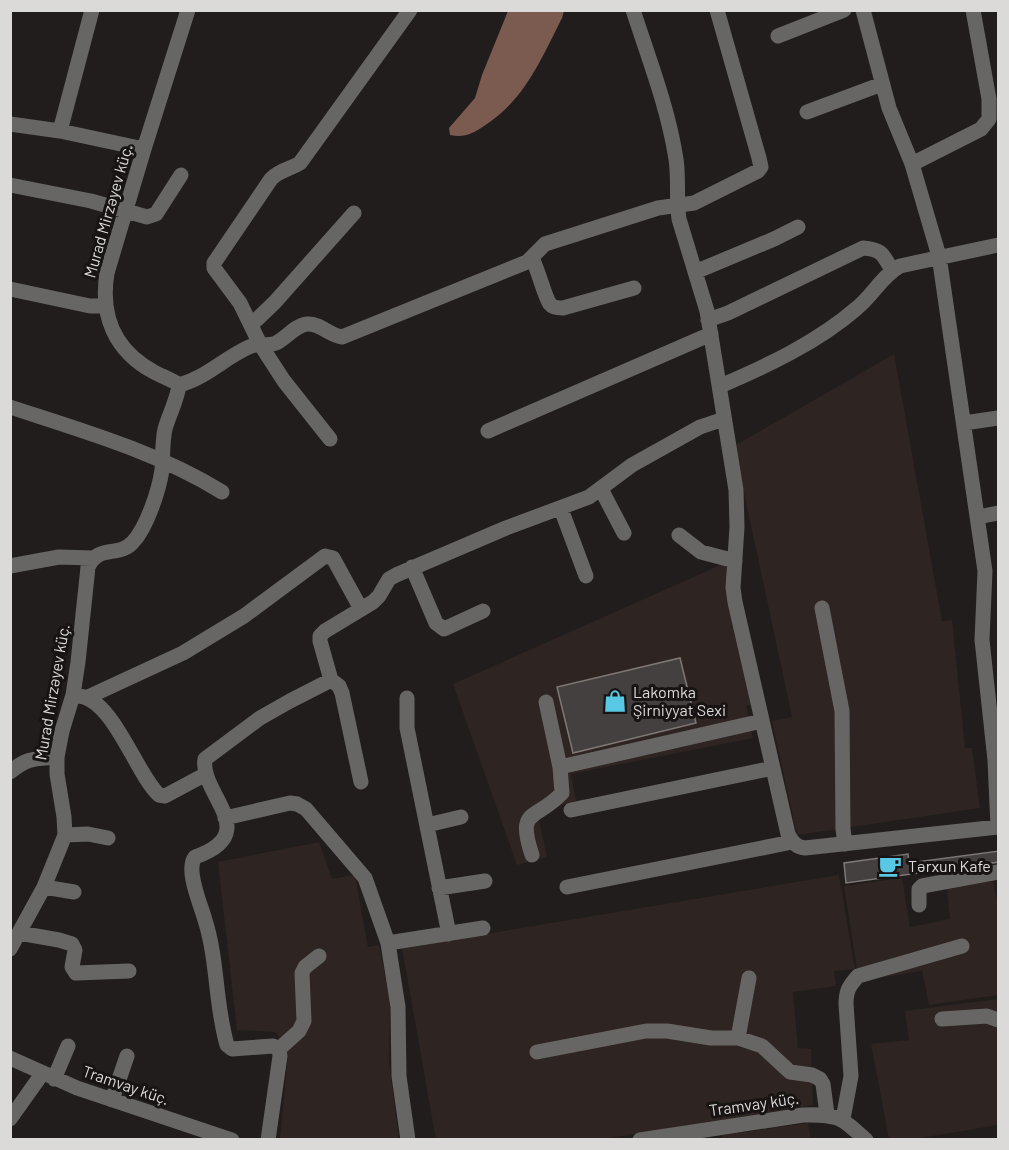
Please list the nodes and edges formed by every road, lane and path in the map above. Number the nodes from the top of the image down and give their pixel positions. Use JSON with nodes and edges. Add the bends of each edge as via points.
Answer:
{"nodes":[{"id":1,"x":92,"y":10,"type":"edge"},
{"id":2,"x":188,"y":10,"type":"edge"},
{"id":3,"x":410,"y":10,"type":"edge"},
{"id":4,"x":633,"y":10,"type":"edge"},
{"id":5,"x":717,"y":10,"type":"edge"},
{"id":6,"x":844,"y":10,"type":"edge"},
{"id":7,"x":863,"y":10,"type":"edge"},
{"id":8,"x":973,"y":10,"type":"edge"},
{"id":9,"x":778,"y":36,"type":"dead end"},
{"id":10,"x":882,"y":84,"type":"junction"},
{"id":11,"x":807,"y":112,"type":"dead end"},
{"id":12,"x":10,"y":124,"type":"edge"},
{"id":13,"x":60,"y":131,"type":"junction"},
{"id":14,"x":144,"y":149,"type":"junction"},
{"id":15,"x":912,"y":164,"type":"junction"},
{"id":16,"x":182,"y":175,"type":"dead end"},
{"id":17,"x":10,"y":185,"type":"edge"},
{"id":18,"x":677,"y":206,"type":"junction"},
{"id":19,"x":126,"y":210,"type":"junction"},
{"id":20,"x":354,"y":213,"type":"dead end"},
{"id":21,"x":798,"y":226,"type":"dead end"},
{"id":22,"x":999,"y":245,"type":"edge"},
{"id":23,"x":939,"y":256,"type":"junction"},
{"id":24,"x":532,"y":258,"type":"junction"},
{"id":25,"x":892,"y":270,"type":"junction"},
{"id":26,"x":695,"y":272,"type":"junction"},
{"id":27,"x":634,"y":288,"type":"dead end"},
{"id":28,"x":10,"y":289,"type":"edge"},
{"id":29,"x":105,"y":306,"type":"junction"},
{"id":30,"x":250,"y":324,"type":"junction"},
{"id":31,"x":710,"y":327,"type":"junction"},
{"id":32,"x":260,"y":344,"type":"junction"},
{"id":33,"x":179,"y":385,"type":"junction"},
{"id":34,"x":720,"y":386,"type":"junction"},
{"id":35,"x":10,"y":407,"type":"edge"},
{"id":36,"x":999,"y":418,"type":"edge"},
{"id":37,"x":724,"y":419,"type":"junction"},
{"id":38,"x":964,"y":423,"type":"junction"},
{"id":39,"x":488,"y":431,"type":"dead end"},
{"id":40,"x":330,"y":439,"type":"dead end"},
{"id":41,"x":162,"y":460,"type":"junction"},
{"id":42,"x":601,"y":489,"type":"junction"},
{"id":43,"x":222,"y":492,"type":"dead end"},
{"id":44,"x":561,"y":509,"type":"junction"},
{"id":45,"x":999,"y":513,"type":"edge"},
{"id":46,"x":978,"y":517,"type":"junction"},
{"id":47,"x":624,"y":533,"type":"dead end"},
{"id":48,"x":679,"y":535,"type":"dead end"},
{"id":49,"x":92,"y":558,"type":"junction"},
{"id":50,"x":735,"y":561,"type":"junction"},
{"id":51,"x":10,"y":566,"type":"edge"},
{"id":52,"x":412,"y":567,"type":"junction"},
{"id":53,"x":586,"y":576,"type":"dead end"},
{"id":54,"x":822,"y":608,"type":"dead end"},
{"id":55,"x":361,"y":609,"type":"junction"},
{"id":56,"x":483,"y":611,"type":"dead end"},
{"id":57,"x":991,"y":659,"type":"edge"},
{"id":58,"x":331,"y":680,"type":"junction"},
{"id":59,"x":80,"y":696,"type":"junction"},
{"id":60,"x":406,"y":698,"type":"dead end"},
{"id":61,"x":546,"y":702,"type":"dead end"},
{"id":62,"x":762,"y":721,"type":"junction"},
{"id":63,"x":57,"y":757,"type":"junction"},
{"id":64,"x":560,"y":767,"type":"junction"},
{"id":65,"x":773,"y":768,"type":"junction"},
{"id":66,"x":10,"y":772,"type":"edge"},
{"id":67,"x":206,"y":774,"type":"junction"},
{"id":68,"x":361,"y":782,"type":"dead end"},
{"id":69,"x":571,"y":810,"type":"dead end"},
{"id":70,"x":461,"y":817,"type":"dead end"},
{"id":71,"x":225,"y":818,"type":"junction"},
{"id":72,"x":427,"y":825,"type":"junction"},
{"id":73,"x":999,"y":827,"type":"edge"},
{"id":74,"x":65,"y":835,"type":"junction"},
{"id":75,"x":108,"y":838,"type":"dead end"},
{"id":76,"x":792,"y":842,"type":"junction"},
{"id":77,"x":845,"y":844,"type":"junction"},
{"id":78,"x":532,"y":855,"type":"dead end"},
{"id":79,"x":999,"y":872,"type":"edge"},
{"id":80,"x":485,"y":881,"type":"dead end"},
{"id":81,"x":44,"y":886,"type":"junction"},
{"id":82,"x":567,"y":887,"type":"dead end"},
{"id":83,"x":440,"y":888,"type":"junction"},
{"id":84,"x":74,"y":892,"type":"dead end"},
{"id":85,"x":919,"y":905,"type":"dead end"},
{"id":86,"x":483,"y":928,"type":"dead end"},
{"id":87,"x":20,"y":933,"type":"junction"},
{"id":88,"x":449,"y":934,"type":"junction"},
{"id":89,"x":388,"y":943,"type":"junction"},
{"id":90,"x":962,"y":946,"type":"dead end"},
{"id":91,"x":10,"y":949,"type":"edge"},
{"id":92,"x":319,"y":956,"type":"dead end"},
{"id":93,"x":129,"y":971,"type":"dead end"},
{"id":94,"x":749,"y":978,"type":"dead end"},
{"id":95,"x":942,"y":1019,"type":"dead end"},
{"id":96,"x":999,"y":1020,"type":"edge"},
{"id":97,"x":738,"y":1038,"type":"junction"},
{"id":98,"x":68,"y":1046,"type":"dead end"},
{"id":99,"x":279,"y":1049,"type":"junction"},
{"id":100,"x":537,"y":1052,"type":"dead end"},
{"id":101,"x":127,"y":1056,"type":"dead end"},
{"id":102,"x":10,"y":1058,"type":"edge"},
{"id":103,"x":48,"y":1076,"type":"junction"},
{"id":104,"x":112,"y":1100,"type":"junction"},
{"id":105,"x":827,"y":1114,"type":"junction"},
{"id":106,"x":10,"y":1119,"type":"edge"},
{"id":107,"x":843,"y":1119,"type":"junction"},
{"id":108,"x":701,"y":1135,"type":"edge"},
{"id":109,"x":232,"y":1140,"type":"edge"},
{"id":110,"x":268,"y":1140,"type":"edge"},
{"id":111,"x":408,"y":1140,"type":"edge"},
{"id":112,"x":640,"y":1140,"type":"edge"},
{"id":113,"x":866,"y":1140,"type":"edge"}],
"edges":[{"from":1,"to":13,"type":"street"},
{"from":2,"to":14,"type":"street","name":"Murad Mirzəyev küç."},
{"from":3,"to":30,"type":"street","via":[[300,163],[271,179],[214,263]]},
{"from":4,"to":18,"type":"street","via":[[667,115],[677,168]]},
{"from":5,"to":18,"type":"street","via":[[760,166],[758,171],[707,197]]},
{"from":6,"to":9,"type":"street"},
{"from":7,"to":10,"type":"street"},
{"from":8,"to":15,"type":"street","via":[[989,119],[981,129]]},
{"from":10,"to":11,"type":"street"},
{"from":10,"to":15,"type":"street"},
{"from":12,"to":13,"type":"street"},
{"from":13,"to":14,"type":"street"},
{"from":14,"to":19,"type":"street","name":"Murad Mirzəyev küç."},
{"from":15,"to":23,"type":"street"},
{"from":16,"to":19,"type":"street","via":[[156,214],[147,218]]},
{"from":17,"to":19,"type":"street"},
{"from":18,"to":24,"type":"street","via":[[545,244]]},
{"from":18,"to":26,"type":"street"},
{"from":19,"to":29,"type":"street","name":"Murad Mirzəyev küç.","via":[[107,273]]},
{"from":20,"to":30,"type":"street","via":[[275,302]]},
{"from":21,"to":26,"type":"street"},
{"from":22,"to":23,"type":"street"},
{"from":23,"to":25,"type":"street"},
{"from":23,"to":38,"type":"street"},
{"from":24,"to":27,"type":"street","via":[[555,308]]},
{"from":24,"to":32,"type":"street","via":[[342,337],[310,323],[276,343]]},
{"from":25,"to":31,"type":"street","via":[[876,248],[863,248],[728,313]]},
{"from":25,"to":34,"type":"street","via":[[857,308],[831,327],[772,362]]},
{"from":26,"to":31,"type":"street"},
{"from":28,"to":29,"type":"street"},
{"from":29,"to":33,"type":"street","name":"Murad Mirzəyev küç.","via":[[118,339],[132,357]]},
{"from":30,"to":32,"type":"street"},
{"from":31,"to":34,"type":"street"},
{"from":31,"to":39,"type":"street"},
{"from":32,"to":33,"type":"street","via":[[244,349],[196,380]]},
{"from":32,"to":40,"type":"street"},
{"from":33,"to":41,"type":"street","via":[[165,429]]},
{"from":34,"to":37,"type":"street"},
{"from":35,"to":41,"type":"street"},
{"from":36,"to":38,"type":"street"},
{"from":37,"to":42,"type":"street","via":[[700,427],[632,465]]},
{"from":37,"to":50,"type":"street","via":[[736,490]]},
{"from":38,"to":46,"type":"street"},
{"from":41,"to":43,"type":"street"},
{"from":41,"to":49,"type":"street","via":[[140,534],[130,545]]},
{"from":42,"to":44,"type":"street"},
{"from":42,"to":47,"type":"street"},
{"from":44,"to":52,"type":"street"},
{"from":44,"to":53,"type":"street"},
{"from":45,"to":46,"type":"street"},
{"from":46,"to":57,"type":"street","via":[[985,571],[982,618]]},
{"from":48,"to":50,"type":"street","via":[[701,552]]},
{"from":49,"to":51,"type":"street","via":[[59,557]]},
{"from":49,"to":59,"type":"street","name":"Murad Mirzəyev küç.","via":[[78,662]]},
{"from":50,"to":62,"type":"street","via":[[735,602]]},
{"from":52,"to":55,"type":"street","via":[[389,579],[379,596]]},
{"from":52,"to":56,"type":"street","via":[[440,627],[444,629]]},
{"from":54,"to":77,"type":"street","via":[[842,711]]},
{"from":55,"to":58,"type":"street","via":[[320,636]]},
{"from":55,"to":59,"type":"street","via":[[333,558],[325,556],[244,616],[193,647]]},
{"from":57,"to":73,"type":"street"},
{"from":58,"to":67,"type":"street","via":[[260,718],[209,754],[204,764]]},
{"from":58,"to":68,"type":"street","via":[[342,693]]},
{"from":59,"to":63,"type":"street","name":"Murad Mirzəyev küç.","via":[[62,731]]},
{"from":59,"to":67,"type":"street","via":[[112,721],[159,795],[165,796]]},
{"from":60,"to":72,"type":"street","via":[[407,728]]},
{"from":61,"to":64,"type":"street"},
{"from":62,"to":64,"type":"street"},
{"from":62,"to":65,"type":"street"},
{"from":63,"to":66,"type":"street","via":[[29,759]]},
{"from":63,"to":74,"type":"street","name":"Murad Mirzəyev küç."},
{"from":64,"to":78,"type":"street","via":[[562,793],[525,825]]},
{"from":65,"to":69,"type":"street"},
{"from":65,"to":76,"type":"street"},
{"from":67,"to":71,"type":"street"},
{"from":70,"to":72,"type":"street"},
{"from":71,"to":89,"type":"street","via":[[290,803],[306,809],[365,878]]},
{"from":71,"to":99,"type":"street","via":[[222,840],[214,849],[195,857],[191,867],[212,947],[224,1035],[232,1049]]},
{"from":72,"to":83,"type":"street"},
{"from":73,"to":77,"type":"street"},
{"from":74,"to":75,"type":"street"},
{"from":74,"to":81,"type":"street","name":"Murad Mirzəyev küç."},
{"from":76,"to":77,"type":"street","via":[[805,848]]},
{"from":76,"to":82,"type":"street"},
{"from":79,"to":85,"type":"street","via":[[922,886]]},
{"from":80,"to":83,"type":"street"},
{"from":81,"to":84,"type":"street"},
{"from":81,"to":87,"type":"street","name":"Murad Mirzəyev küç."},
{"from":83,"to":88,"type":"street"},
{"from":86,"to":88,"type":"street"},
{"from":87,"to":91,"type":"street","name":"Murad Mirzəyev küç."},
{"from":87,"to":93,"type":"street","via":[[72,944],[72,967],[76,973]]},
{"from":88,"to":89,"type":"street"},
{"from":89,"to":111,"type":"street","via":[[398,1007],[399,1076]]},
{"from":90,"to":107,"type":"street","via":[[858,976],[849,986],[846,1004],[851,1076]]},
{"from":92,"to":99,"type":"street","via":[[302,973],[304,1021]]},
{"from":94,"to":97,"type":"street"},
{"from":95,"to":96,"type":"street","via":[[987,1016]]},
{"from":97,"to":100,"type":"street","via":[[646,1031]]},
{"from":97,"to":105,"type":"street","via":[[762,1046],[790,1072],[820,1079]]},
{"from":98,"to":103,"type":"street"},
{"from":99,"to":110,"type":"street"},
{"from":101,"to":104,"type":"street"},
{"from":102,"to":103,"type":"street","name":"Tramvay küç."},
{"from":103,"to":104,"type":"street","name":"Tramvay küç."},
{"from":103,"to":106,"type":"street"},
{"from":104,"to":109,"type":"street","name":"Tramvay küç."},
{"from":105,"to":107,"type":"street","name":"Tramvay küç."},
{"from":105,"to":108,"type":"street","name":"Tramvay küç."},
{"from":107,"to":113,"type":"street","name":"Tramvay küç."},
{"from":108,"to":112,"type":"street","name":"Tramvay küç."}]}
